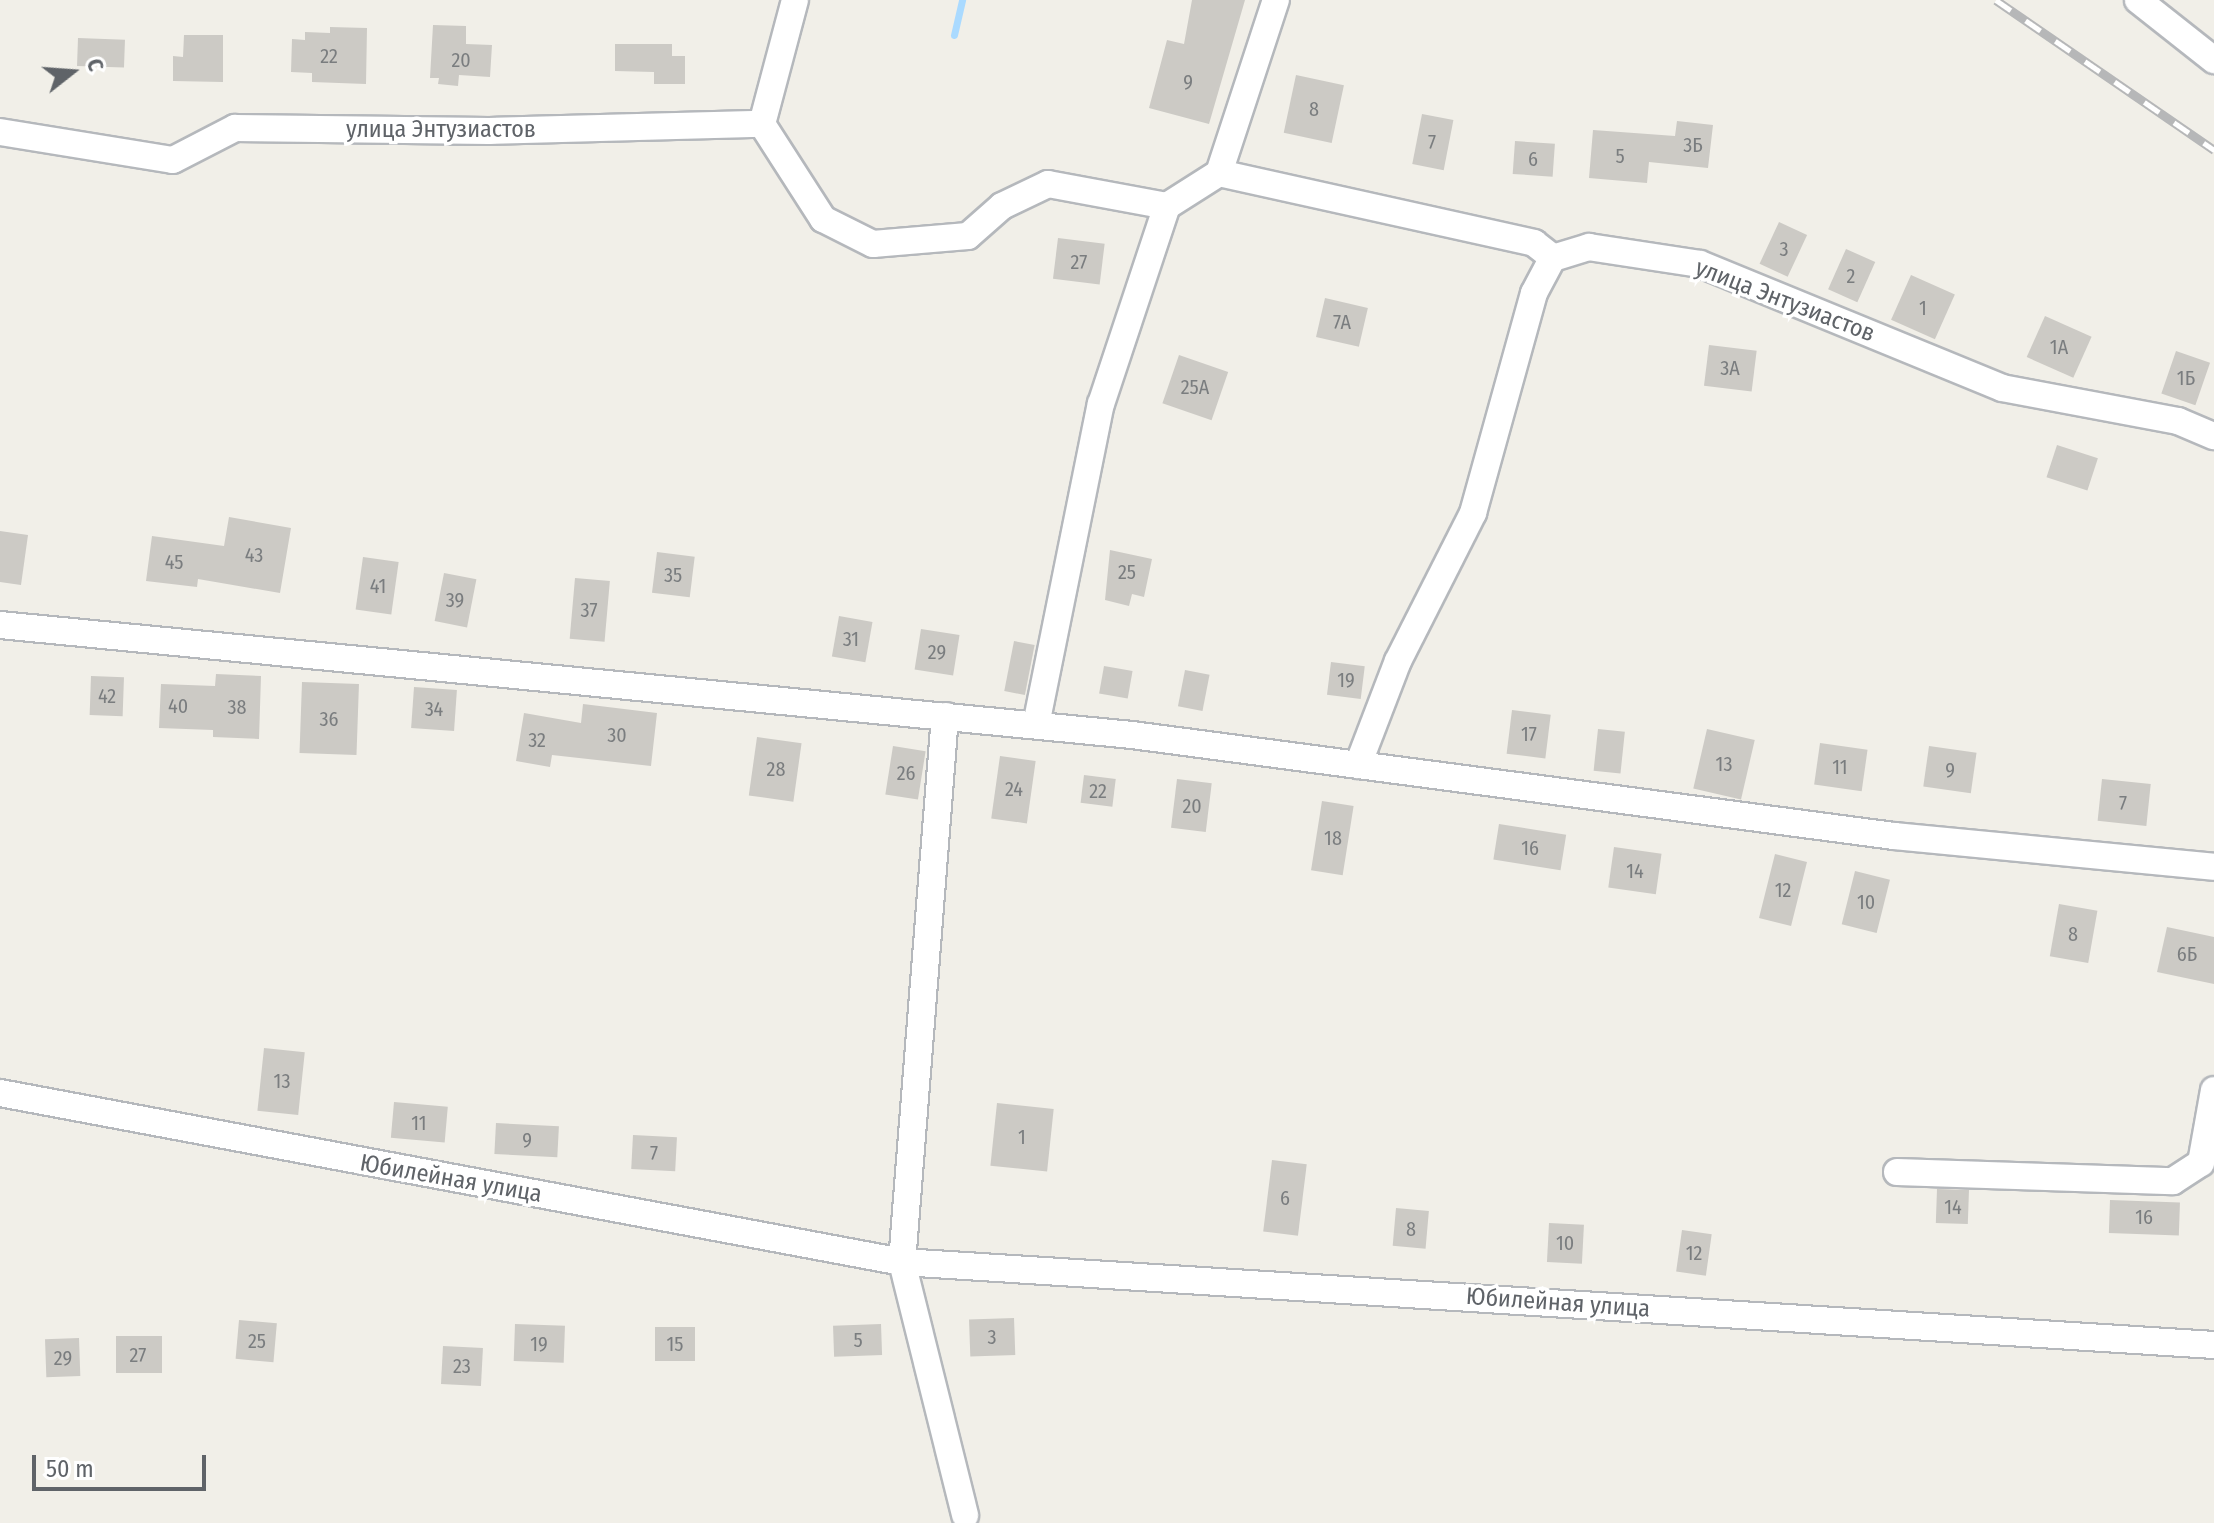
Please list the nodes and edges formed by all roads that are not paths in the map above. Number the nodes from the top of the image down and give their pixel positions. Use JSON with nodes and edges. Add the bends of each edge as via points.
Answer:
{"nodes":[{"id":1,"x":795,"y":0,"type":"edge"},
{"id":2,"x":1276,"y":0,"type":"edge"},
{"id":3,"x":2138,"y":0,"type":"edge"},
{"id":4,"x":2214,"y":60,"type":"edge"},
{"id":5,"x":762,"y":124,"type":"junction"},
{"id":6,"x":0,"y":132,"type":"edge"},
{"id":7,"x":1219,"y":173,"type":"junction"},
{"id":8,"x":1167,"y":206,"type":"junction"},
{"id":9,"x":1553,"y":258,"type":"junction"},
{"id":10,"x":2214,"y":436,"type":"edge"},
{"id":11,"x":0,"y":625,"type":"edge"},
{"id":12,"x":945,"y":716,"type":"junction"},
{"id":13,"x":1036,"y":725,"type":"junction"},
{"id":14,"x":1358,"y":765,"type":"junction"},
{"id":15,"x":2214,"y":867,"type":"edge"},
{"id":16,"x":2214,"y":1090,"type":"edge"},
{"id":17,"x":0,"y":1093,"type":"edge"},
{"id":18,"x":1897,"y":1172,"type":"dead end"},
{"id":19,"x":902,"y":1262,"type":"junction"},
{"id":20,"x":2214,"y":1345,"type":"edge"},
{"id":21,"x":965,"y":1515,"type":"dead end"}],
"edges":[{"from":1,"to":5,"type":"street"},
{"from":2,"to":7,"type":"street"},
{"from":3,"to":4,"type":"street"},
{"from":5,"to":6,"type":"street","name":"улица Энтузиастов","via":[[489,131],[235,128],[173,160]]},
{"from":5,"to":8,"type":"street","via":[[823,219],[873,244],[968,236],[1002,206],[1048,184]]},
{"from":7,"to":8,"type":"street"},
{"from":7,"to":9,"type":"street","via":[[1534,243]]},
{"from":8,"to":13,"type":"street","via":[[1101,404]]},
{"from":9,"to":10,"type":"street","name":"улица Энтузиастов","via":[[1589,247],[1700,264],[2002,388],[2178,421]]},
{"from":9,"to":14,"type":"street","via":[[1534,293],[1473,513],[1398,661]]},
{"from":11,"to":12,"type":"street"},
{"from":12,"to":13,"type":"street"},
{"from":12,"to":19,"type":"street"},
{"from":13,"to":14,"type":"street"},
{"from":14,"to":15,"type":"street","via":[[1894,836]]},
{"from":16,"to":18,"type":"street","via":[[2201,1163],[2173,1181]]},
{"from":17,"to":19,"type":"street","name":"Юбилейная улица"},
{"from":19,"to":20,"type":"street","name":"Юбилейная улица"},
{"from":19,"to":21,"type":"street"}]}
